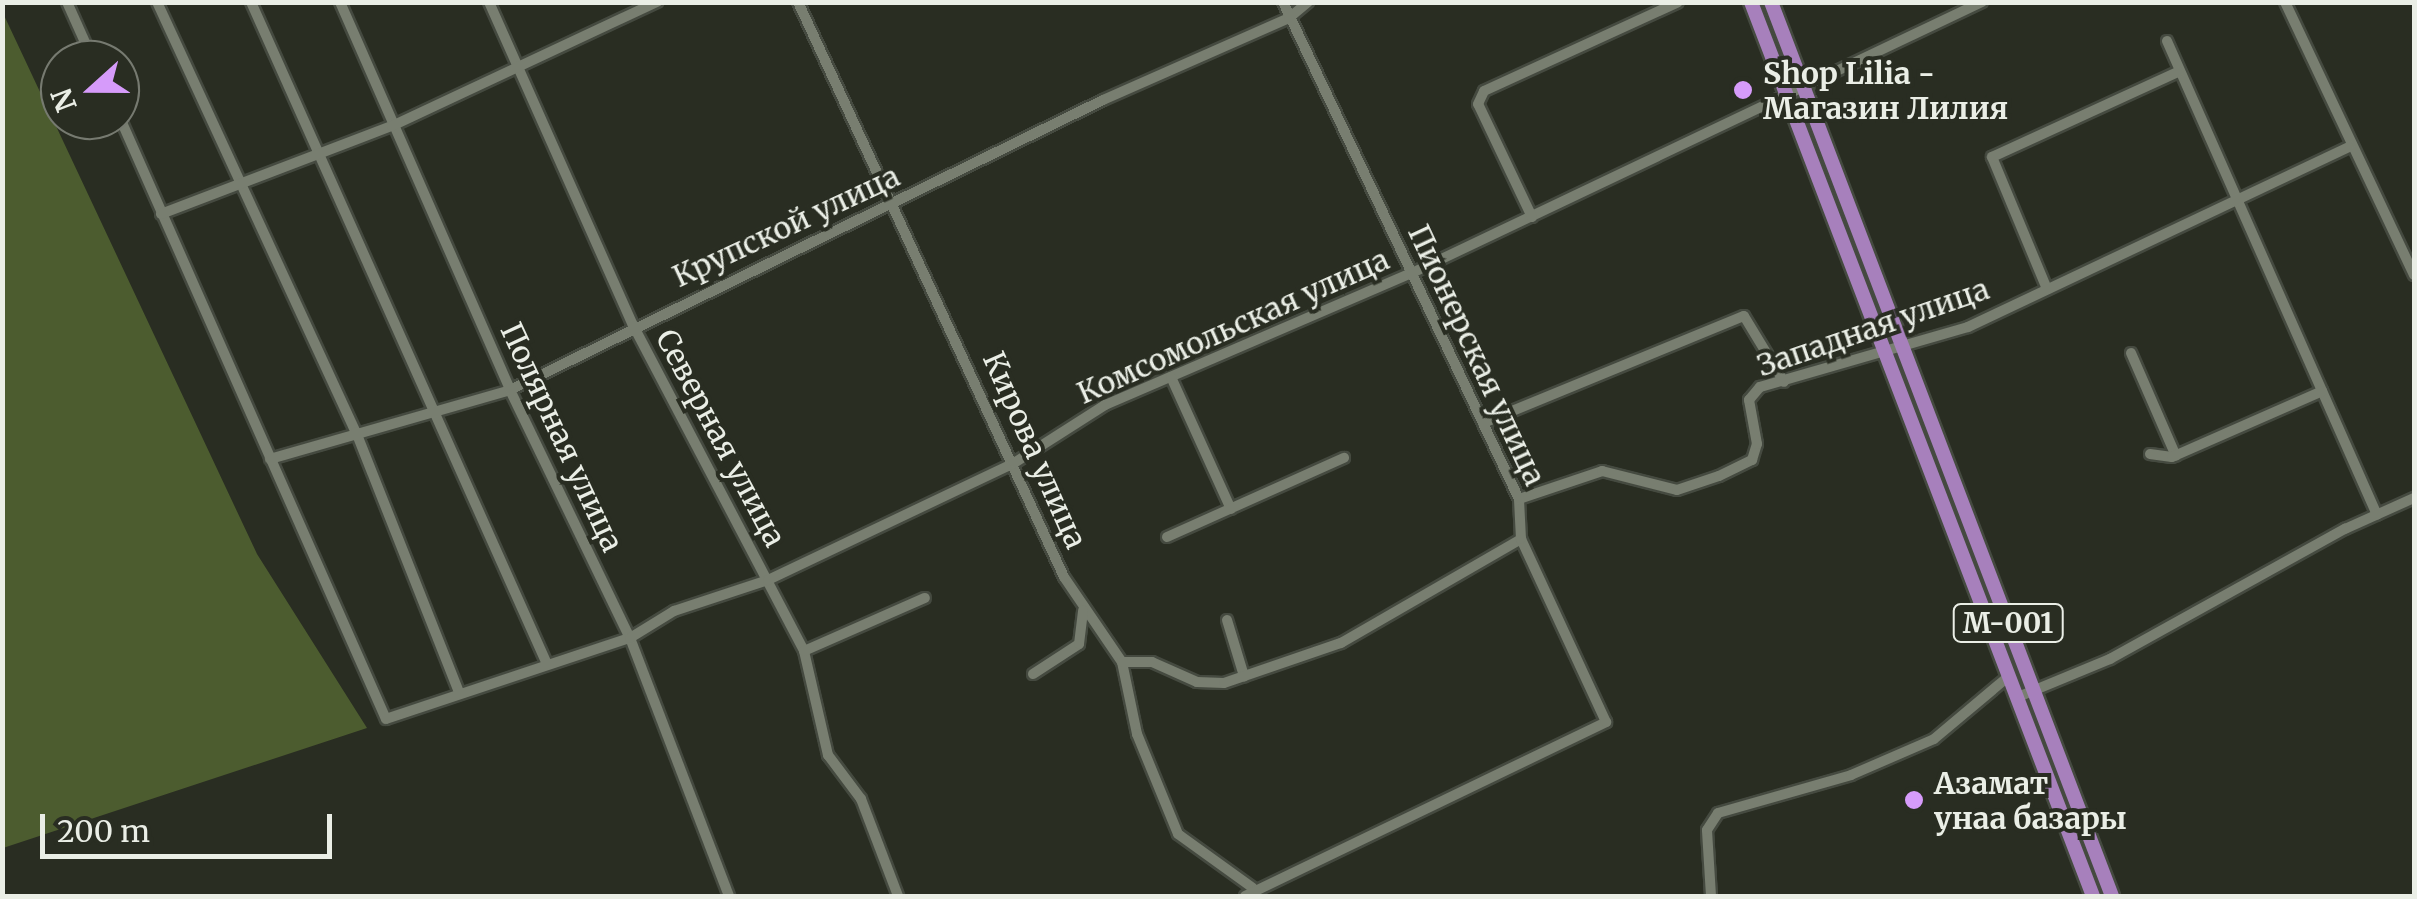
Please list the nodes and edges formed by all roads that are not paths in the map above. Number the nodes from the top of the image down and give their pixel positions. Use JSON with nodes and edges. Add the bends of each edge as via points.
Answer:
{"nodes":[{"id":1,"x":67,"y":2,"type":"edge"},
{"id":2,"x":157,"y":2,"type":"edge"},
{"id":3,"x":252,"y":2,"type":"edge"},
{"id":4,"x":340,"y":2,"type":"edge"},
{"id":5,"x":489,"y":2,"type":"edge"},
{"id":6,"x":656,"y":2,"type":"edge"},
{"id":7,"x":798,"y":2,"type":"edge"},
{"id":8,"x":1282,"y":2,"type":"edge"},
{"id":9,"x":1308,"y":2,"type":"edge"},
{"id":10,"x":1678,"y":2,"type":"edge"},
{"id":11,"x":1751,"y":2,"type":"edge"},
{"id":12,"x":1771,"y":2,"type":"edge"},
{"id":13,"x":1946,"y":2,"type":"edge"},
{"id":14,"x":1982,"y":2,"type":"edge"},
{"id":15,"x":2285,"y":2,"type":"edge"},
{"id":16,"x":1952,"y":16,"type":"junction"},
{"id":17,"x":1289,"y":18,"type":"junction"},
{"id":18,"x":84,"y":40,"type":"edge"},
{"id":19,"x":2167,"y":41,"type":"dead end"},
{"id":20,"x":514,"y":66,"type":"junction"},
{"id":21,"x":2178,"y":72,"type":"junction"},
{"id":22,"x":1804,"y":89,"type":"junction"},
{"id":23,"x":1787,"y":97,"type":"junction"},
{"id":24,"x":392,"y":126,"type":"junction"},
{"id":25,"x":130,"y":140,"type":"edge"},
{"id":26,"x":2348,"y":147,"type":"junction"},
{"id":27,"x":318,"y":155,"type":"junction"},
{"id":28,"x":238,"y":185,"type":"junction"},
{"id":29,"x":2234,"y":199,"type":"junction"},
{"id":30,"x":894,"y":204,"type":"junction"},
{"id":31,"x":162,"y":214,"type":"junction"},
{"id":32,"x":1532,"y":217,"type":"junction"},
{"id":33,"x":1412,"y":273,"type":"junction"},
{"id":34,"x":2414,"y":275,"type":"edge"},
{"id":35,"x":2047,"y":289,"type":"junction"},
{"id":36,"x":633,"y":325,"type":"junction"},
{"id":37,"x":1904,"y":349,"type":"junction"},
{"id":38,"x":2132,"y":352,"type":"dead end"},
{"id":39,"x":1886,"y":354,"type":"junction"},
{"id":40,"x":1172,"y":377,"type":"junction"},
{"id":41,"x":1784,"y":382,"type":"junction"},
{"id":42,"x":510,"y":390,"type":"junction"},
{"id":43,"x":2322,"y":391,"type":"junction"},
{"id":44,"x":433,"y":407,"type":"junction"},
{"id":45,"x":1482,"y":423,"type":"junction"},
{"id":46,"x":356,"y":432,"type":"junction"},
{"id":47,"x":2150,"y":454,"type":"dead end"},
{"id":48,"x":2176,"y":456,"type":"junction"},
{"id":49,"x":270,"y":458,"type":"junction"},
{"id":50,"x":1344,"y":458,"type":"dead end"},
{"id":51,"x":1014,"y":463,"type":"junction"},
{"id":52,"x":2414,"y":498,"type":"edge"},
{"id":53,"x":1519,"y":499,"type":"junction"},
{"id":54,"x":1230,"y":509,"type":"junction"},
{"id":55,"x":2377,"y":515,"type":"junction"},
{"id":56,"x":1168,"y":537,"type":"dead end"},
{"id":57,"x":1521,"y":539,"type":"junction"},
{"id":58,"x":768,"y":580,"type":"junction"},
{"id":59,"x":1992,"y":581,"type":"junction"},
{"id":60,"x":1976,"y":587,"type":"junction"},
{"id":61,"x":925,"y":598,"type":"dead end"},
{"id":62,"x":1083,"y":610,"type":"junction"},
{"id":63,"x":1226,"y":620,"type":"dead end"},
{"id":64,"x":630,"y":638,"type":"junction"},
{"id":65,"x":804,"y":650,"type":"junction"},
{"id":66,"x":1122,"y":662,"type":"junction"},
{"id":67,"x":546,"y":664,"type":"junction"},
{"id":68,"x":1033,"y":674,"type":"dead end"},
{"id":69,"x":1244,"y":676,"type":"junction"},
{"id":70,"x":2010,"y":676,"type":"junction"},
{"id":71,"x":2034,"y":691,"type":"junction"},
{"id":72,"x":459,"y":692,"type":"junction"},
{"id":73,"x":2018,"y":697,"type":"junction"},
{"id":74,"x":1249,"y":892,"type":"edge"},
{"id":75,"x":729,"y":896,"type":"edge"},
{"id":76,"x":898,"y":896,"type":"edge"},
{"id":77,"x":1711,"y":896,"type":"edge"},
{"id":78,"x":2093,"y":896,"type":"edge"},
{"id":79,"x":2112,"y":896,"type":"edge"}],
"edges":[{"from":1,"to":18,"type":"street"},
{"from":2,"to":28,"type":"street"},
{"from":3,"to":27,"type":"street"},
{"from":4,"to":24,"type":"street","name":"Полярная улица"},
{"from":5,"to":20,"type":"street","name":"Северная улица"},
{"from":6,"to":20,"type":"street"},
{"from":7,"to":30,"type":"street","name":"Кирова улица"},
{"from":8,"to":17,"type":"street","name":"Пионерская улица"},
{"from":9,"to":17,"type":"street","name":"Крупской улица"},
{"from":10,"to":32,"type":"street","via":[[1484,91],[1478,104]]},
{"from":11,"to":23,"type":"main road","number":"M-001"},
{"from":12,"to":22,"type":"main road","number":"M-001"},
{"from":13,"to":16,"type":"street"},
{"from":14,"to":16,"type":"street","name":"Комсомольская улица"},
{"from":15,"to":26,"type":"street"},
{"from":16,"to":22,"type":"street","name":"Комсомольская улица"},
{"from":17,"to":30,"type":"street","name":"Крупской улица"},
{"from":17,"to":33,"type":"street","name":"Пионерская улица"},
{"from":19,"to":21,"type":"street"},
{"from":20,"to":24,"type":"street"},
{"from":20,"to":36,"type":"street","name":"Северная улица"},
{"from":21,"to":29,"type":"street"},
{"from":21,"to":35,"type":"street","via":[[1992,158]]},
{"from":22,"to":23,"type":"street","name":"Комсомольская улица"},
{"from":22,"to":37,"type":"main road","number":"M-001"},
{"from":23,"to":32,"type":"street","name":"Комсомольская улица"},
{"from":23,"to":39,"type":"main road","number":"M-001"},
{"from":24,"to":27,"type":"street"},
{"from":24,"to":42,"type":"street","name":"Полярная улица"},
{"from":25,"to":31,"type":"street"},
{"from":26,"to":29,"type":"street","name":"Западная улица"},
{"from":26,"to":34,"type":"street"},
{"from":27,"to":28,"type":"street"},
{"from":27,"to":44,"type":"street"},
{"from":28,"to":31,"type":"street"},
{"from":28,"to":46,"type":"street"},
{"from":29,"to":35,"type":"street","name":"Западная улица"},
{"from":29,"to":43,"type":"street"},
{"from":30,"to":36,"type":"street","name":"Крупской улица"},
{"from":30,"to":51,"type":"street","name":"Кирова улица"},
{"from":31,"to":49,"type":"street"},
{"from":32,"to":33,"type":"street","name":"Комсомольская улица"},
{"from":33,"to":40,"type":"street","name":"Комсомольская улица"},
{"from":33,"to":45,"type":"street","name":"Пионерская улица"},
{"from":35,"to":37,"type":"street","name":"Западная улица"},
{"from":36,"to":42,"type":"street","name":"Крупской улица"},
{"from":36,"to":58,"type":"street","name":"Северная улица"},
{"from":37,"to":39,"type":"street","name":"Западная улица"},
{"from":37,"to":59,"type":"main road","number":"M-001"},
{"from":38,"to":48,"type":"street"},
{"from":39,"to":41,"type":"street","name":"Западная улица"},
{"from":39,"to":60,"type":"main road","number":"M-001"},
{"from":40,"to":51,"type":"street","name":"Комсомольская улица","via":[[1104,406]]},
{"from":40,"to":54,"type":"street"},
{"from":41,"to":45,"type":"street","via":[[1744,316]]},
{"from":41,"to":53,"type":"street","name":"Западная улица","via":[[1760,386],[1749,400],[1757,444],[1752,460],[1719,476],[1677,490],[1602,472]]},
{"from":42,"to":44,"type":"street","name":"Крупской улица"},
{"from":42,"to":64,"type":"street","name":"Полярная улица"},
{"from":43,"to":48,"type":"street"},
{"from":43,"to":55,"type":"street"},
{"from":44,"to":46,"type":"street","name":"Крупской улица"},
{"from":44,"to":67,"type":"street"},
{"from":45,"to":53,"type":"street","name":"Пионерская улица"},
{"from":46,"to":49,"type":"street","name":"Крупской улица"},
{"from":46,"to":72,"type":"street"},
{"from":47,"to":48,"type":"street"},
{"from":49,"to":72,"type":"street","name":"Комсомольская улица","via":[[386,719]]},
{"from":50,"to":54,"type":"street"},
{"from":51,"to":58,"type":"street","name":"Комсомольская улица"},
{"from":51,"to":62,"type":"street","name":"Кирова улица"},
{"from":52,"to":55,"type":"street"},
{"from":53,"to":57,"type":"street","name":"Пионерская улица"},
{"from":54,"to":56,"type":"street"},
{"from":55,"to":71,"type":"street","via":[[2110,659]]},
{"from":57,"to":69,"type":"street","via":[[1341,643]]},
{"from":57,"to":74,"type":"street","name":"Пионерская улица","via":[[1606,722]]},
{"from":58,"to":64,"type":"street","name":"Комсомольская улица","via":[[674,611]]},
{"from":58,"to":65,"type":"street","name":"Северная улица"},
{"from":59,"to":60,"type":"main road"},
{"from":59,"to":71,"type":"main road","number":"M-001"},
{"from":60,"to":70,"type":"main road","number":"M-001"},
{"from":61,"to":65,"type":"street"},
{"from":62,"to":66,"type":"street","name":"Кирова улица"},
{"from":62,"to":68,"type":"street","via":[[1079,644]]},
{"from":63,"to":69,"type":"street"},
{"from":64,"to":67,"type":"street","name":"Комсомольская улица"},
{"from":64,"to":75,"type":"street","name":"Полярная улица"},
{"from":65,"to":76,"type":"street","name":"Северная улица","via":[[828,756],[861,799]]},
{"from":66,"to":69,"type":"street","via":[[1152,662],[1197,682]]},
{"from":66,"to":74,"type":"street","name":"Кирова улица","via":[[1137,734],[1178,834]]},
{"from":67,"to":72,"type":"street","name":"Комсомольская улица"},
{"from":70,"to":73,"type":"main road","number":"M-001"},
{"from":70,"to":77,"type":"street","via":[[1934,739],[1850,775],[1718,813],[1706,830]]},
{"from":71,"to":73,"type":"street"},
{"from":71,"to":79,"type":"main road","number":"M-001"},
{"from":73,"to":78,"type":"main road","number":"M-001"}]}
